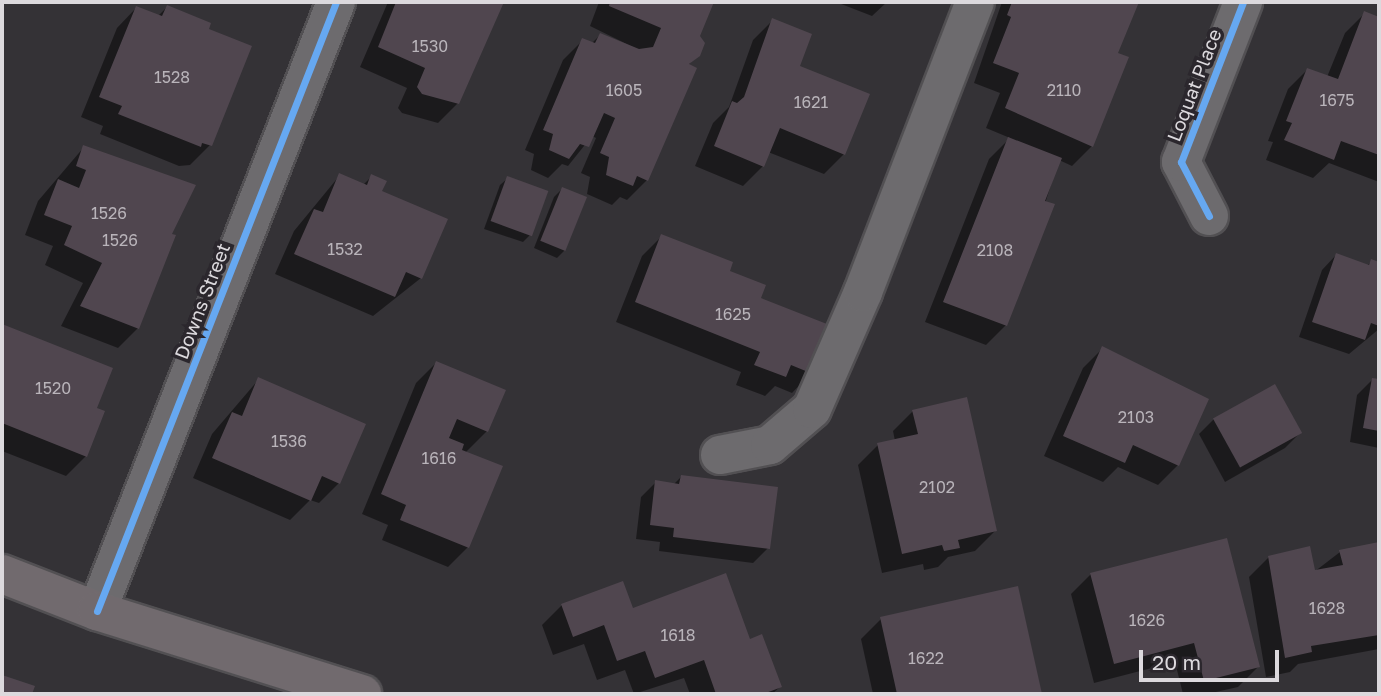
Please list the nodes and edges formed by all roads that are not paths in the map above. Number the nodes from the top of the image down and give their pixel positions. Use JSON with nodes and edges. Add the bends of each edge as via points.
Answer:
{"nodes":[{"id":1,"x":336,"y":2,"type":"edge"},
{"id":2,"x":975,"y":2,"type":"edge"},
{"id":3,"x":1243,"y":2,"type":"edge"},
{"id":4,"x":1209,"y":216,"type":"dead end"},
{"id":5,"x":720,"y":455,"type":"dead end"},
{"id":6,"x":2,"y":574,"type":"edge"},
{"id":7,"x":97,"y":611,"type":"junction"},
{"id":8,"x":345,"y":692,"type":"edge"}],
"edges":[{"from":1,"to":7,"type":"street","name":"Downs Street"},
{"from":2,"to":5,"type":"street","via":[[868,279],[812,409],[770,444]]},
{"from":3,"to":4,"type":"street","name":"Loquat Place","via":[[1181,162]]},
{"from":6,"to":7,"type":"main road"},
{"from":7,"to":8,"type":"main road"}]}
